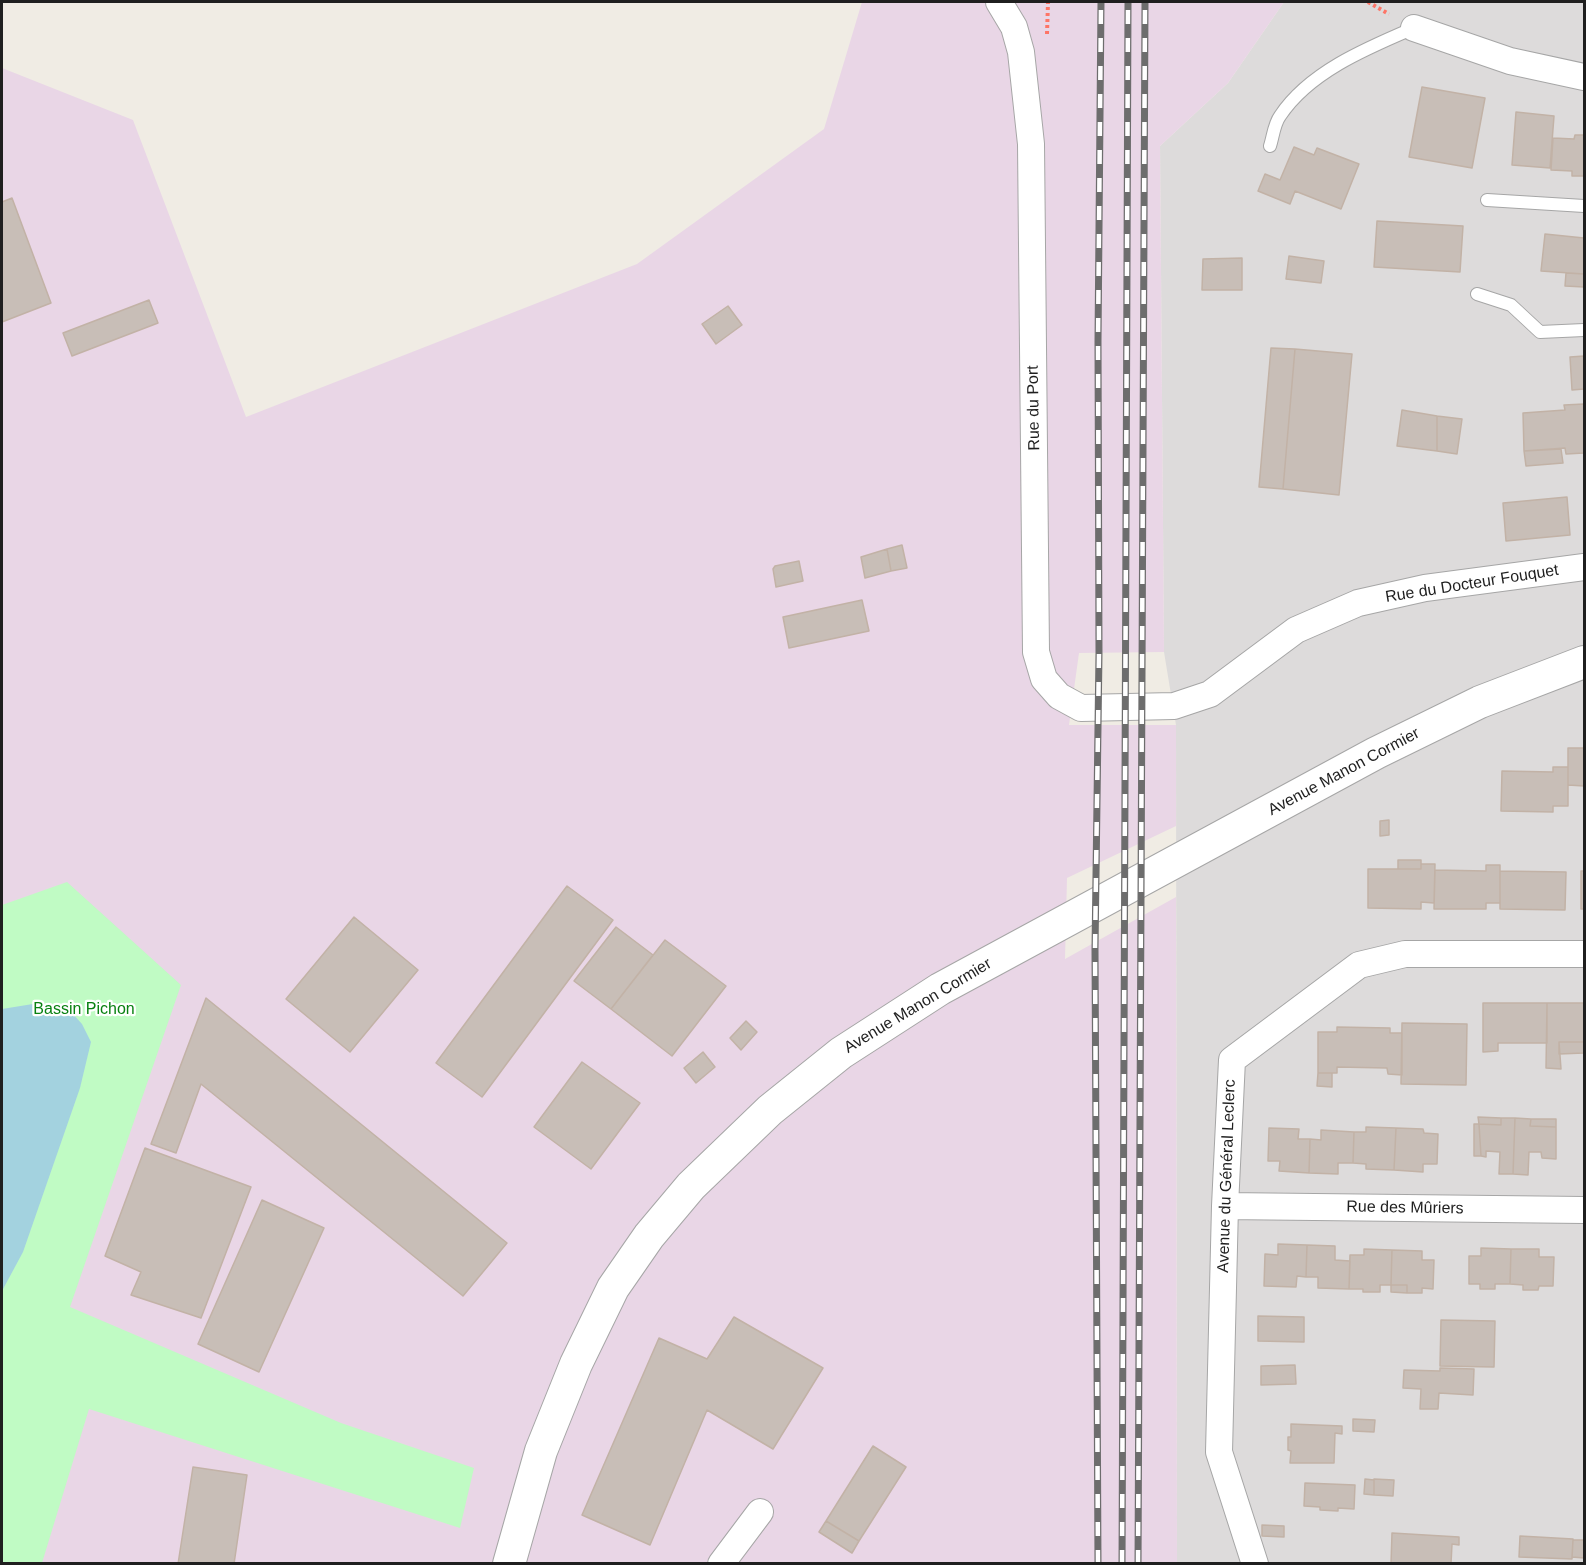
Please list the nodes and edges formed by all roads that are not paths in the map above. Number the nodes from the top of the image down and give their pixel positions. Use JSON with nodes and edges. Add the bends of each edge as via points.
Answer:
{"nodes":[{"id":1,"x":999,"y":2,"type":"edge"},
{"id":2,"x":1413,"y":28,"type":"joint"},
{"id":3,"x":1584,"y":77,"type":"edge"},
{"id":4,"x":1270,"y":146,"type":"dead end"},
{"id":5,"x":1487,"y":200,"type":"dead end"},
{"id":6,"x":1584,"y":206,"type":"edge"},
{"id":7,"x":1477,"y":294,"type":"dead end"},
{"id":8,"x":1584,"y":330,"type":"edge"},
{"id":9,"x":1584,"y":567,"type":"edge"},
{"id":10,"x":1584,"y":662,"type":"edge"},
{"id":11,"x":1174,"y":706,"type":"joint"},
{"id":12,"x":1584,"y":954,"type":"edge"},
{"id":13,"x":1225,"y":1206,"type":"junction"},
{"id":14,"x":1584,"y":1210,"type":"edge"},
{"id":15,"x":760,"y":1512,"type":"dead end"},
{"id":16,"x":509,"y":1563,"type":"edge"},
{"id":17,"x":721,"y":1563,"type":"edge"},
{"id":18,"x":1255,"y":1563,"type":"edge"}],
"edges":[{"from":1,"to":11,"type":"street","name":"Rue du Port","via":[[1014,27],[1021,52],[1031,144],[1036,652],[1044,679],[1059,696],[1081,708]]},
{"from":2,"to":3,"type":"street","via":[[1510,61]]},
{"from":2,"to":4,"type":"lane","via":[[1358,52],[1306,87],[1279,117]]},
{"from":5,"to":6,"type":"lane"},
{"from":7,"to":8,"type":"lane","via":[[1511,304],[1540,332]]},
{"from":9,"to":11,"type":"street","name":"Rue du Docteur Fouquet","via":[[1425,588],[1358,603],[1296,630],[1209,694]]},
{"from":10,"to":16,"type":"street","name":"Avenue Manon Cormier","via":[[1480,702],[1376,753],[940,989],[841,1053],[770,1110],[691,1186],[613,1288],[576,1364],[541,1451]]},
{"from":12,"to":13,"type":"street","name":"Avenue du Général Leclerc","via":[[1405,954],[1359,965],[1232,1060]]},
{"from":13,"to":14,"type":"street","name":"Rue des Mûriers"},
{"from":13,"to":18,"type":"street","name":"Avenue du Général Leclerc","via":[[1219,1452]]},
{"from":15,"to":17,"type":"street"}]}
